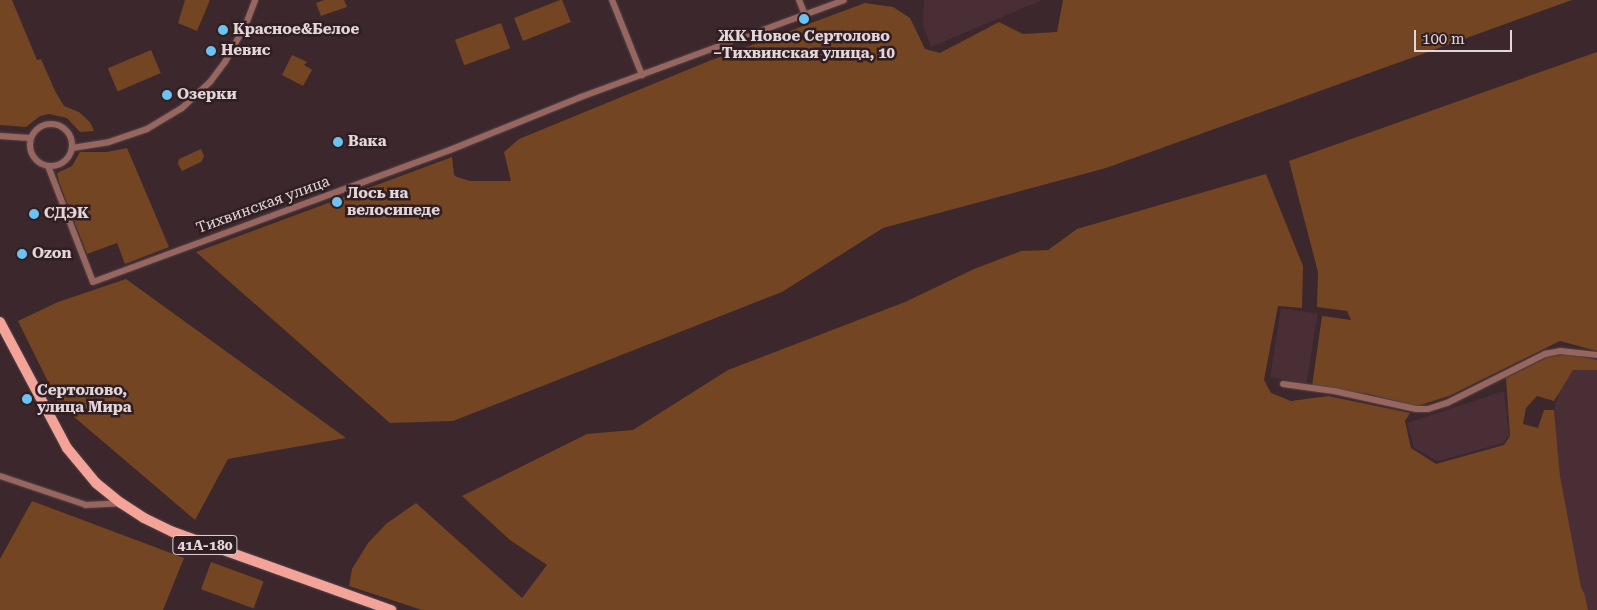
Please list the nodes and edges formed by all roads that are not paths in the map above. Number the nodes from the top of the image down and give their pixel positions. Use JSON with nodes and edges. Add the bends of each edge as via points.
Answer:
{"nodes":[{"id":1,"x":255,"y":0,"type":"edge"},
{"id":2,"x":612,"y":0,"type":"edge"},
{"id":3,"x":799,"y":0,"type":"edge"},
{"id":4,"x":844,"y":0,"type":"edge"},
{"id":5,"x":805,"y":14,"type":"junction"},
{"id":6,"x":642,"y":75,"type":"junction"},
{"id":7,"x":0,"y":136,"type":"edge"},
{"id":8,"x":30,"y":138,"type":"junction"},
{"id":9,"x":72,"y":148,"type":"junction"},
{"id":10,"x":48,"y":166,"type":"junction"},
{"id":11,"x":0,"y":322,"type":"edge"},
{"id":12,"x":1597,"y":355,"type":"edge"},
{"id":13,"x":1283,"y":384,"type":"dead end"},
{"id":14,"x":0,"y":476,"type":"edge"},
{"id":15,"x":120,"y":503,"type":"junction"},
{"id":16,"x":392,"y":610,"type":"edge"}],
"edges":[{"from":1,"to":9,"type":"street","via":[[225,62],[210,82],[182,108],[147,128],[109,142]]},
{"from":2,"to":6,"type":"street"},
{"from":3,"to":5,"type":"street"},
{"from":4,"to":5,"type":"street","name":"Тихвинская улица"},
{"from":5,"to":6,"type":"street","name":"Тихвинская улица"},
{"from":6,"to":10,"type":"street","name":"Тихвинская улица","via":[[94,282]]},
{"from":7,"to":8,"type":"street"},
{"from":8,"to":9,"type":"street","via":[[42,125],[60,125],[72,139]]},
{"from":8,"to":10,"type":"street","via":[[32,155]]},
{"from":9,"to":10,"type":"street","via":[[64,162]]},
{"from":11,"to":15,"type":"main road","number":"41А-180","via":[[67,448],[96,483]]},
{"from":12,"to":13,"type":"street","via":[[1545,354],[1448,403],[1428,409]]},
{"from":14,"to":15,"type":"street","via":[[86,505]]},
{"from":15,"to":16,"type":"main road","number":"41А-180","via":[[173,532]]}]}
